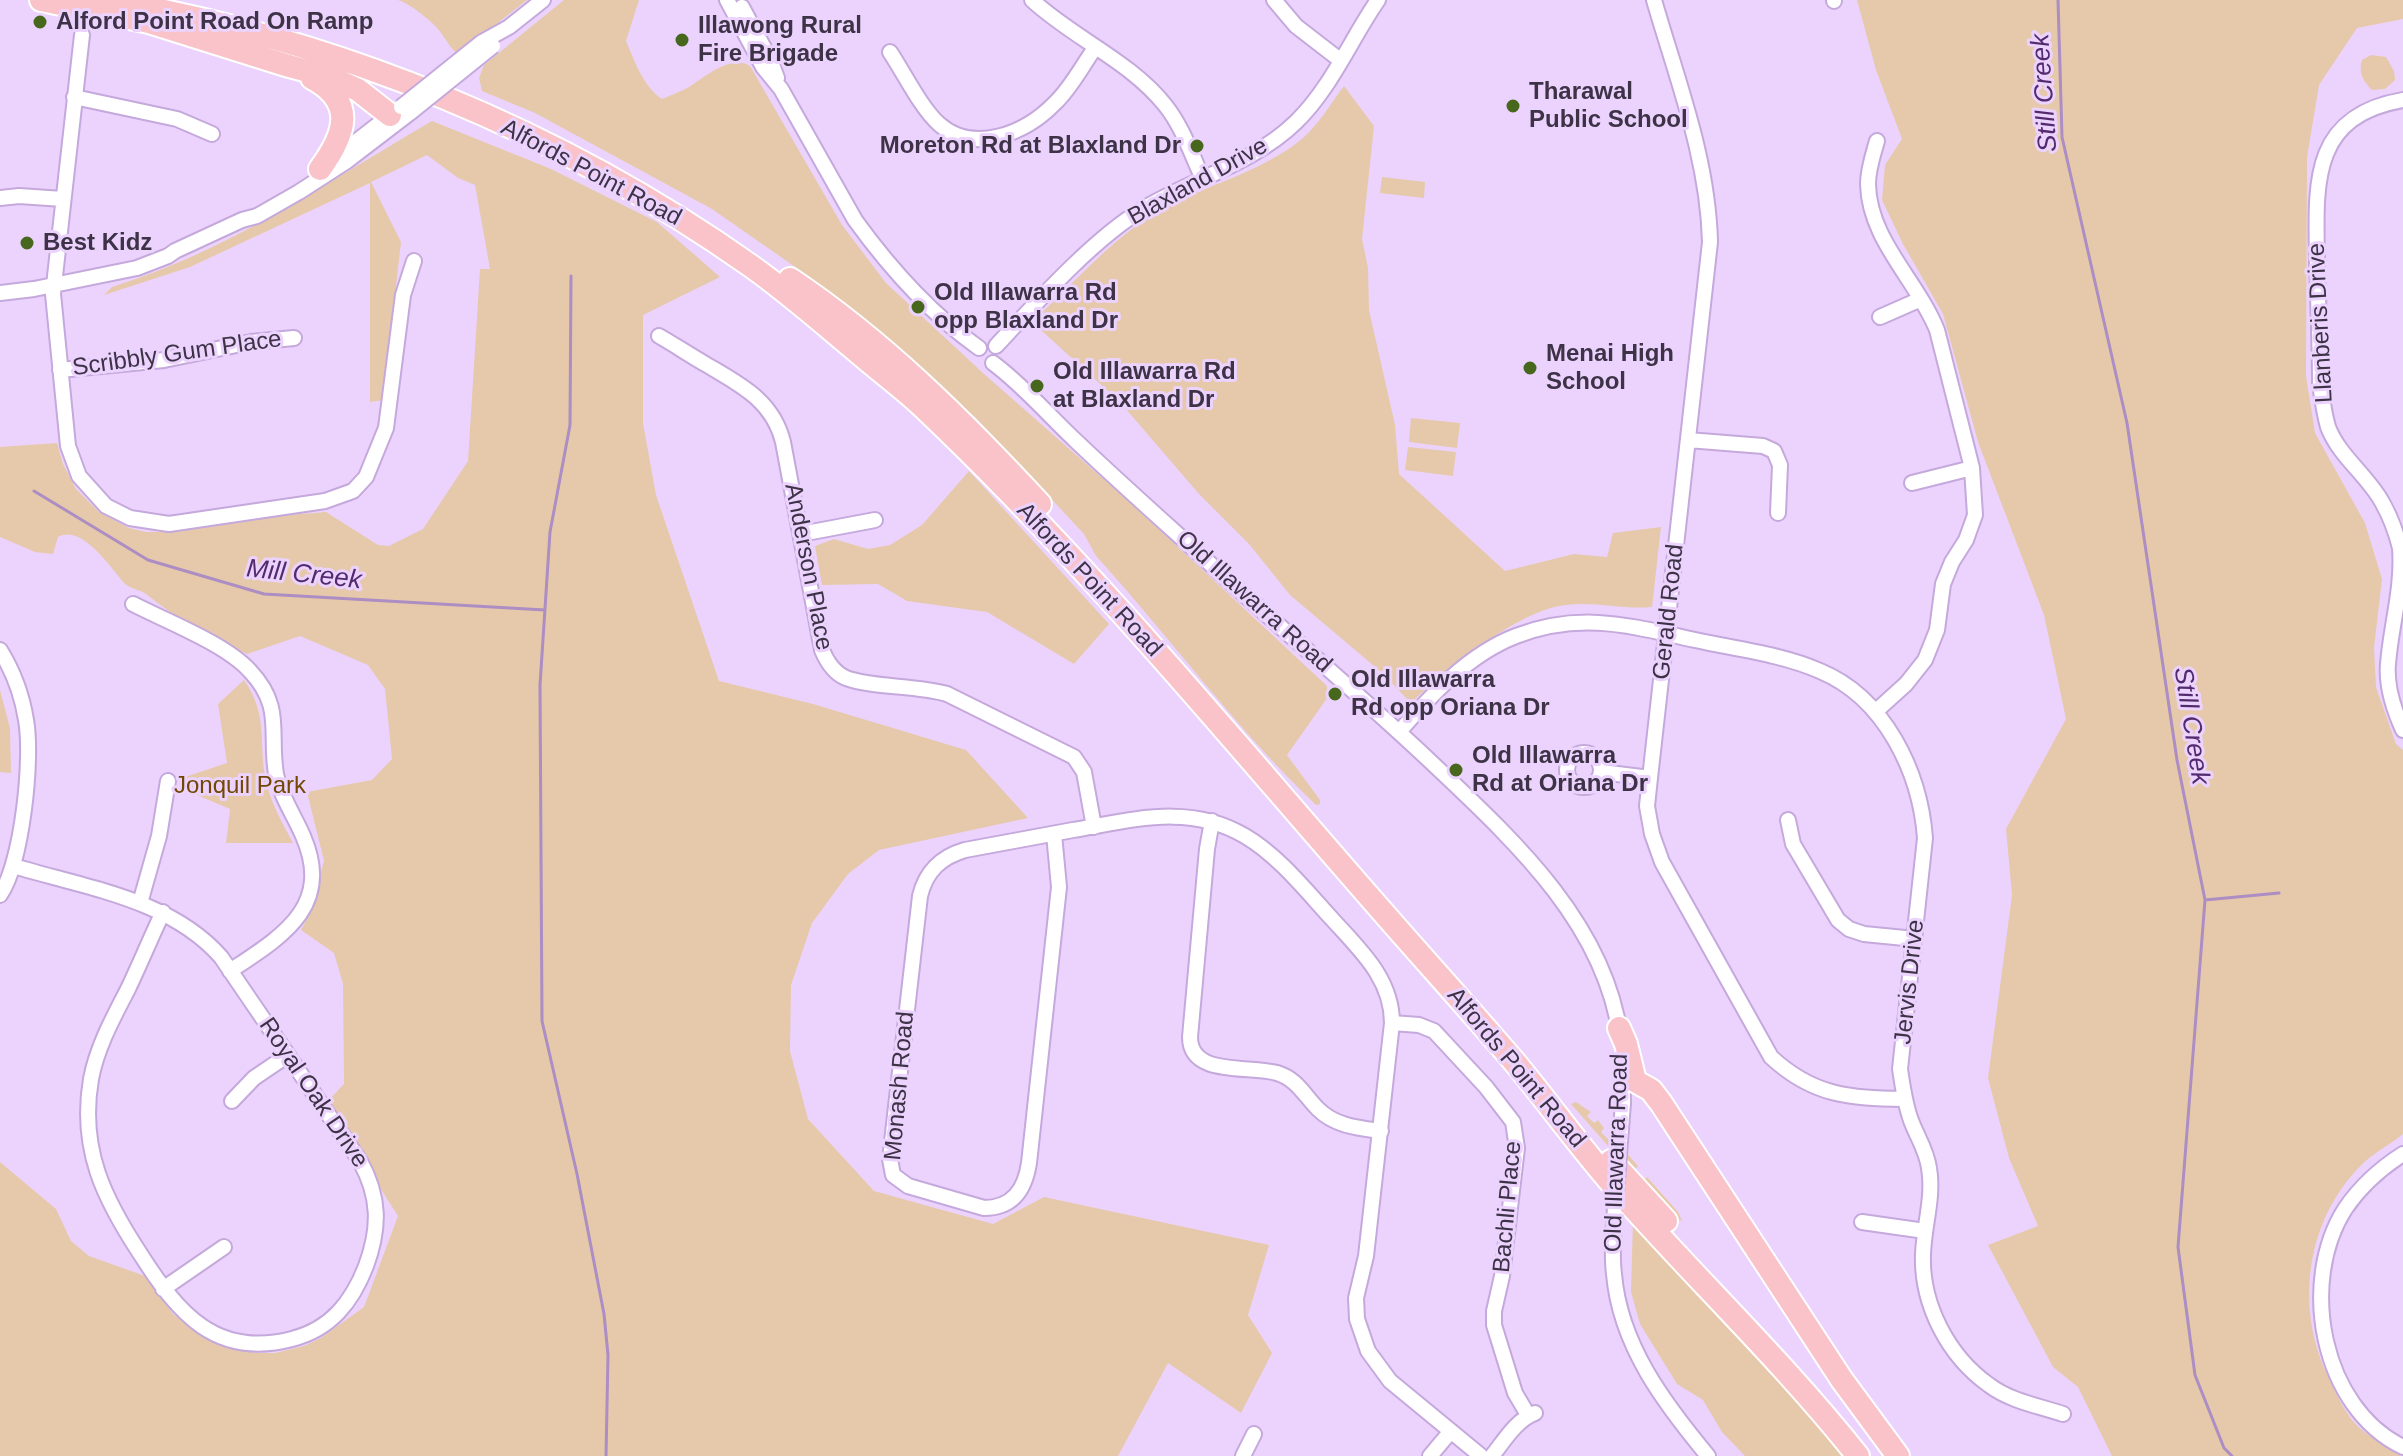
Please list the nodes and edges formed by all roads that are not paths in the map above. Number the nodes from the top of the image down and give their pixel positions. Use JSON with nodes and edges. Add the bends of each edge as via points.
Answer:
{"nodes":[{"id":1,"x":41,"y":0,"type":"edge"},
{"id":2,"x":106,"y":0,"type":"edge"},
{"id":3,"x":175,"y":0,"type":"edge"},
{"id":4,"x":543,"y":0,"type":"edge"},
{"id":5,"x":727,"y":0,"type":"edge"},
{"id":6,"x":738,"y":0,"type":"edge"},
{"id":7,"x":1032,"y":0,"type":"edge"},
{"id":8,"x":1274,"y":0,"type":"edge"},
{"id":9,"x":1378,"y":0,"type":"edge"},
{"id":10,"x":1654,"y":0,"type":"edge"},
{"id":11,"x":82,"y":35,"type":"dead end"},
{"id":12,"x":1095,"y":48,"type":"junction"},
{"id":13,"x":890,"y":52,"type":"dead end"},
{"id":14,"x":1340,"y":60,"type":"junction"},
{"id":15,"x":289,"y":66,"type":"junction"},
{"id":16,"x":781,"y":89,"type":"junction"},
{"id":17,"x":74,"y":97,"type":"junction"},
{"id":18,"x":2403,"y":100,"type":"edge"},
{"id":19,"x":402,"y":113,"type":"junction"},
{"id":20,"x":212,"y":134,"type":"dead end"},
{"id":21,"x":1877,"y":141,"type":"dead end"},
{"id":22,"x":320,"y":169,"type":"junction"},
{"id":23,"x":1202,"y":177,"type":"junction"},
{"id":24,"x":0,"y":198,"type":"edge"},
{"id":25,"x":63,"y":199,"type":"junction"},
{"id":26,"x":242,"y":220,"type":"junction"},
{"id":27,"x":414,"y":261,"type":"dead end"},
{"id":28,"x":53,"y":285,"type":"junction"},
{"id":29,"x":0,"y":293,"type":"edge"},
{"id":30,"x":1921,"y":299,"type":"junction"},
{"id":31,"x":1880,"y":317,"type":"dead end"},
{"id":32,"x":659,"y":336,"type":"dead end"},
{"id":33,"x":294,"y":338,"type":"dead end"},
{"id":34,"x":996,"y":346,"type":"junction"},
{"id":35,"x":979,"y":348,"type":"junction"},
{"id":36,"x":993,"y":363,"type":"junction"},
{"id":37,"x":60,"y":370,"type":"junction"},
{"id":38,"x":1688,"y":440,"type":"junction"},
{"id":39,"x":1972,"y":468,"type":"junction"},
{"id":40,"x":1912,"y":483,"type":"dead end"},
{"id":41,"x":1778,"y":513,"type":"dead end"},
{"id":42,"x":875,"y":520,"type":"dead end"},
{"id":43,"x":801,"y":534,"type":"junction"},
{"id":44,"x":133,"y":604,"type":"dead end"},
{"id":45,"x":1666,"y":634,"type":"junction"},
{"id":46,"x":0,"y":650,"type":"edge"},
{"id":47,"x":1875,"y":712,"type":"junction"},
{"id":48,"x":2403,"y":730,"type":"edge"},
{"id":49,"x":1399,"y":732,"type":"junction"},
{"id":50,"x":1601,"y":772,"type":"dead end"},
{"id":51,"x":1650,"y":778,"type":"junction"},
{"id":52,"x":168,"y":781,"type":"dead end"},
{"id":53,"x":1788,"y":820,"type":"dead end"},
{"id":54,"x":1212,"y":821,"type":"junction"},
{"id":55,"x":1094,"y":827,"type":"junction"},
{"id":56,"x":1054,"y":834,"type":"junction"},
{"id":57,"x":14,"y":866,"type":"junction"},
{"id":58,"x":0,"y":895,"type":"edge"},
{"id":59,"x":140,"y":903,"type":"junction"},
{"id":60,"x":163,"y":912,"type":"junction"},
{"id":61,"x":1915,"y":939,"type":"junction"},
{"id":62,"x":230,"y":971,"type":"junction"},
{"id":63,"x":1392,"y":1023,"type":"junction"},
{"id":64,"x":1619,"y":1028,"type":"junction"},
{"id":65,"x":288,"y":1055,"type":"junction"},
{"id":66,"x":1904,"y":1099,"type":"junction"},
{"id":67,"x":232,"y":1101,"type":"dead end"},
{"id":68,"x":1381,"y":1131,"type":"junction"},
{"id":69,"x":2403,"y":1154,"type":"edge"},
{"id":70,"x":1862,"y":1222,"type":"dead end"},
{"id":71,"x":1925,"y":1231,"type":"junction"},
{"id":72,"x":224,"y":1247,"type":"dead end"},
{"id":73,"x":163,"y":1289,"type":"junction"},
{"id":74,"x":2063,"y":1414,"type":"dead end"},
{"id":75,"x":1451,"y":1431,"type":"junction"},
{"id":76,"x":1254,"y":1434,"type":"dead end"},
{"id":77,"x":2403,"y":1447,"type":"edge"},
{"id":78,"x":1243,"y":1456,"type":"edge"},
{"id":79,"x":1430,"y":1456,"type":"edge"},
{"id":80,"x":1481,"y":1456,"type":"edge"},
{"id":81,"x":1492,"y":1456,"type":"edge"},
{"id":82,"x":1708,"y":1456,"type":"edge"},
{"id":83,"x":1858,"y":1456,"type":"edge"},
{"id":84,"x":1873,"y":1456,"type":"edge"},
{"id":85,"x":1898,"y":1456,"type":"edge"}],
"edges":[{"from":1,"to":15,"type":"highway","via":[[149,22]]},
{"from":2,"to":83,"type":"highway","name":"Alfords Point Road","via":[[318,52],[401,80],[505,125],[671,214],[804,307],[920,405],[1071,555],[1516,1064],[1620,1194]]},
{"from":3,"to":84,"type":"highway","name":"Alfords Point Road","via":[[355,51],[546,132],[716,229],[815,295],[885,353],[979,438],[1065,531]]},
{"from":4,"to":19,"type":"street","bridge":true},
{"from":5,"to":16,"type":"street"},
{"from":6,"to":16,"type":"street"},
{"from":7,"to":12,"type":"street"},
{"from":8,"to":14,"type":"street","via":[[1296,26]]},
{"from":9,"to":14,"type":"street","name":"Blaxland Drive"},
{"from":10,"to":38,"type":"street","name":"Gerald Road","via":[[1697,143],[1709,208]]},
{"from":11,"to":17,"type":"street"},
{"from":12,"to":13,"type":"street","via":[[1045,113],[1006,135],[981,140],[954,134],[936,122]]},
{"from":12,"to":23,"type":"street","via":[[1167,107]]},
{"from":14,"to":23,"type":"street","name":"Blaxland Drive","via":[[1299,120],[1275,141]]},
{"from":15,"to":19,"type":"highway","via":[[341,81]]},
{"from":15,"to":22,"type":"highway","via":[[323,84],[341,109],[340,137]]},
{"from":16,"to":35,"type":"street","via":[[855,220],[883,258]]},
{"from":17,"to":20,"type":"street","via":[[177,119]]},
{"from":17,"to":25,"type":"street"},
{"from":18,"to":48,"type":"street","name":"Llanberis Drive","via":[[2374,106],[2337,135],[2324,155],[2316,195],[2320,384],[2328,428],[2382,501],[2400,548],[2402,592],[2388,682]]},
{"from":19,"to":22,"type":"street"},
{"from":19,"to":26,"type":"street","via":[[322,178]]},
{"from":21,"to":30,"type":"street","via":[[1868,181],[1871,208]]},
{"from":22,"to":26,"type":"street"},
{"from":23,"to":34,"type":"street","name":"Blaxland Drive","via":[[1120,225]]},
{"from":24,"to":25,"type":"street"},
{"from":25,"to":28,"type":"street"},
{"from":26,"to":28,"type":"street","via":[[130,267]]},
{"from":27,"to":37,"type":"street","via":[[403,295],[386,428],[366,477],[335,499],[169,524],[117,512],[87,488],[72,461]]},
{"from":28,"to":29,"type":"street"},
{"from":28,"to":37,"type":"street"},
{"from":30,"to":31,"type":"street"},
{"from":30,"to":39,"type":"street","via":[[1937,330]]},
{"from":32,"to":43,"type":"street","name":"Anderson Place","via":[[742,385],[770,410],[783,442]]},
{"from":33,"to":37,"type":"street","name":"Scribbly Gum Place","via":[[164,360]]},
{"from":34,"to":35,"type":"street","via":[[987,343]]},
{"from":34,"to":36,"type":"street","via":[[999,355]]},
{"from":35,"to":36,"type":"street","via":[[979,360]]},
{"from":36,"to":49,"type":"street","name":"Old Illawarra Road"},
{"from":38,"to":41,"type":"street","via":[[1774,451],[1780,465]]},
{"from":38,"to":45,"type":"street","name":"Gerald Road"},
{"from":39,"to":40,"type":"street"},
{"from":39,"to":47,"type":"street","via":[[1975,515],[1943,584],[1933,642],[1917,672]]},
{"from":42,"to":43,"type":"street"},
{"from":43,"to":55,"type":"street","name":"Anderson Place","via":[[822,650],[837,673],[947,694],[1062,749],[1084,772]]},
{"from":44,"to":62,"type":"street","via":[[240,661],[262,686],[273,714],[276,773],[307,847],[309,892],[288,931]]},
{"from":45,"to":47,"type":"street","name":"Jervis Drive","via":[[1809,666],[1837,679]]},
{"from":45,"to":49,"type":"street","name":"Jervis Drive","via":[[1592,621],[1517,636],[1464,667]]},
{"from":45,"to":51,"type":"street","name":"Gerald Road"},
{"from":46,"to":57,"type":"street","via":[[17,686],[28,734]]},
{"from":47,"to":61,"type":"street","name":"Jervis Drive","via":[[1912,773],[1923,817]]},
{"from":49,"to":64,"type":"street","name":"Old Illawarra Road","via":[[1502,829],[1558,897],[1598,964]]},
{"from":50,"to":51,"type":"street"},
{"from":51,"to":66,"type":"street","name":"Gerald Road","via":[[1647,806],[1662,862],[1771,1057],[1816,1088],[1847,1096]]},
{"from":52,"to":59,"type":"street"},
{"from":53,"to":61,"type":"street","via":[[1793,844],[1838,920],[1864,934]]},
{"from":54,"to":55,"type":"street","name":"Monash Road","via":[[1166,815]]},
{"from":54,"to":63,"type":"street","name":"Monash Road","via":[[1266,852],[1340,927],[1384,983]]},
{"from":54,"to":68,"type":"street","via":[[1190,1044],[1196,1057],[1207,1064],[1282,1075],[1333,1121]]},
{"from":55,"to":56,"type":"street","name":"Monash Road"},
{"from":56,"to":56,"type":"street","name":"Monash Road","via":[[957,852],[925,879],[890,1159],[893,1175],[908,1186],[990,1208],[1009,1202],[1023,1186],[1059,887]]},
{"from":57,"to":58,"type":"street"},
{"from":57,"to":59,"type":"street","name":"Royal Oak Drive"},
{"from":59,"to":60,"type":"street","name":"Royal Oak Drive"},
{"from":60,"to":62,"type":"street","name":"Royal Oak Drive","via":[[199,934]]},
{"from":60,"to":73,"type":"street","name":"Royal Oak Drive","via":[[99,1049],[88,1110],[93,1155],[107,1199]]},
{"from":61,"to":66,"type":"street","name":"Jervis Drive","via":[[1900,1069]]},
{"from":62,"to":65,"type":"street","name":"Royal Oak Drive"},
{"from":63,"to":68,"type":"street","name":"Monash Road"},
{"from":63,"to":81,"type":"street","name":"Bachli Place","via":[[1434,1031],[1513,1122],[1517,1148],[1494,1325],[1515,1393],[1532,1414]]},
{"from":64,"to":82,"type":"street","name":"Old Illawarra Road","bridge":true,"via":[[1623,1103],[1613,1271],[1619,1307],[1658,1390]]},
{"from":64,"to":85,"type":"highway","via":[[1635,1081],[1661,1103],[1842,1380]]},
{"from":65,"to":67,"type":"street"},
{"from":65,"to":73,"type":"street","name":"Royal Oak Drive","via":[[360,1161],[375,1195],[375,1239],[354,1293],[319,1329],[259,1344],[207,1330]]},
{"from":66,"to":71,"type":"street","name":"Jervis Drive","via":[[1929,1166]]},
{"from":68,"to":75,"type":"street","name":"Monash Road","via":[[1357,1319],[1382,1372]]},
{"from":69,"to":77,"type":"street","via":[[2363,1187],[2345,1210],[2321,1288],[2327,1344],[2350,1400],[2376,1432]]},
{"from":70,"to":71,"type":"street"},
{"from":71,"to":74,"type":"street","name":"Jervis Drive","via":[[1924,1278],[1947,1341],[1990,1386]]},
{"from":72,"to":73,"type":"street"},
{"from":75,"to":79,"type":"street"},
{"from":75,"to":80,"type":"street","name":"Monash Road"},
{"from":76,"to":78,"type":"street"}]}
